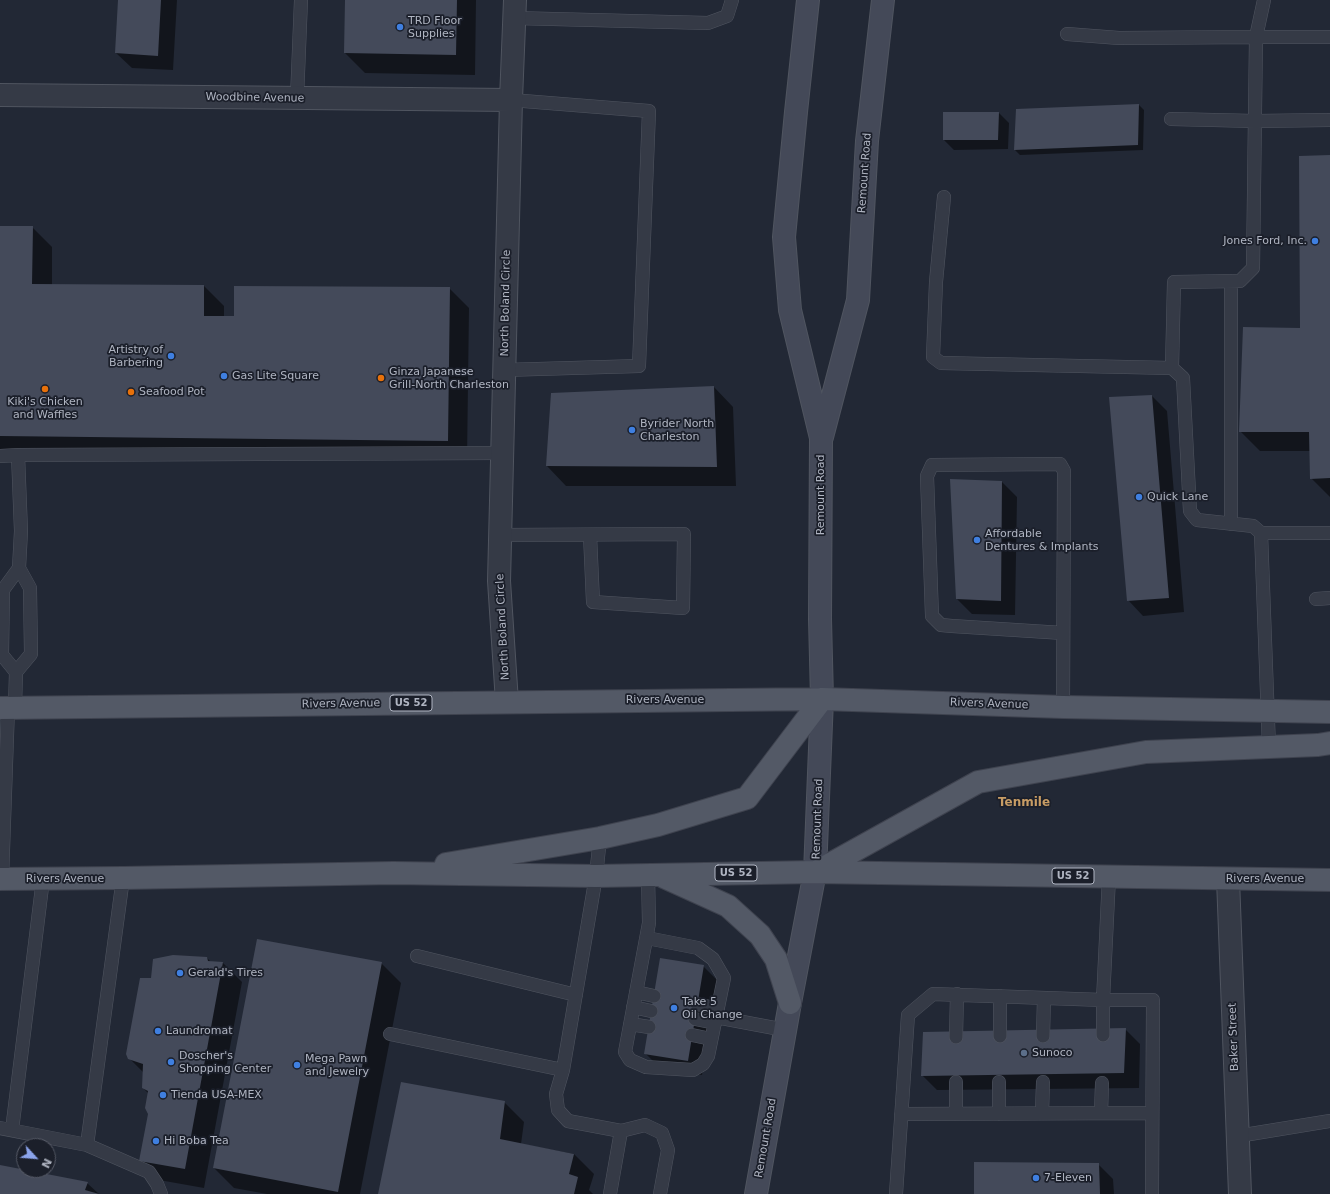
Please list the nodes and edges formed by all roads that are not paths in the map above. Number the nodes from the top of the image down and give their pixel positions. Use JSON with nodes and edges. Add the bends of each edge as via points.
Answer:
{"nodes":[{"id":1,"x":301,"y":0,"type":"edge"},
{"id":2,"x":732,"y":0,"type":"edge"},
{"id":3,"x":808,"y":0,"type":"edge"},
{"id":4,"x":883,"y":0,"type":"edge"},
{"id":5,"x":1264,"y":0,"type":"edge"},
{"id":6,"x":514,"y":9,"type":"edge"},
{"id":7,"x":1067,"y":34,"type":"dead end"},
{"id":8,"x":1256,"y":36,"type":"junction"},
{"id":9,"x":1330,"y":37,"type":"edge"},
{"id":10,"x":0,"y":95,"type":"edge"},
{"id":11,"x":297,"y":98,"type":"junction"},
{"id":12,"x":511,"y":100,"type":"junction"},
{"id":13,"x":1171,"y":119,"type":"dead end"},
{"id":14,"x":1330,"y":120,"type":"edge"},
{"id":15,"x":1255,"y":121,"type":"junction"},
{"id":16,"x":944,"y":197,"type":"dead end"},
{"id":17,"x":1231,"y":281,"type":"junction"},
{"id":18,"x":1172,"y":368,"type":"junction"},
{"id":19,"x":504,"y":370,"type":"junction"},
{"id":20,"x":821,"y":438,"type":"junction"},
{"id":21,"x":502,"y":453,"type":"junction"},
{"id":22,"x":0,"y":456,"type":"edge"},
{"id":23,"x":18,"y":456,"type":"junction"},
{"id":24,"x":1231,"y":524,"type":"junction"},
{"id":25,"x":1261,"y":533,"type":"junction"},
{"id":26,"x":1330,"y":533,"type":"edge"},
{"id":27,"x":500,"y":535,"type":"junction"},
{"id":28,"x":590,"y":535,"type":"junction"},
{"id":29,"x":19,"y":568,"type":"junction"},
{"id":30,"x":1330,"y":598,"type":"edge"},
{"id":31,"x":1316,"y":599,"type":"dead end"},
{"id":32,"x":1063,"y":633,"type":"junction"},
{"id":33,"x":16,"y":672,"type":"junction"},
{"id":34,"x":822,"y":699,"type":"junction"},
{"id":35,"x":507,"y":702,"type":"junction"},
{"id":36,"x":1063,"y":707,"type":"junction"},
{"id":37,"x":8,"y":708,"type":"edge"},
{"id":38,"x":1268,"y":712,"type":"junction"},
{"id":39,"x":1330,"y":712,"type":"edge"},
{"id":40,"x":1330,"y":743,"type":"edge"},
{"id":41,"x":1269,"y":747,"type":"junction"},
{"id":42,"x":600,"y":838,"type":"junction"},
{"id":43,"x":816,"y":872,"type":"junction"},
{"id":44,"x":393,"y":873,"type":"junction"},
{"id":45,"x":653,"y":875,"type":"junction"},
{"id":46,"x":596,"y":876,"type":"junction"},
{"id":47,"x":1109,"y":877,"type":"junction"},
{"id":48,"x":123,"y":878,"type":"junction"},
{"id":49,"x":1,"y":879,"type":"edge"},
{"id":50,"x":43,"y":879,"type":"junction"},
{"id":51,"x":1228,"y":879,"type":"junction"},
{"id":52,"x":1330,"y":880,"type":"edge"},
{"id":53,"x":647,"y":938,"type":"junction"},
{"id":54,"x":417,"y":956,"type":"dead end"},
{"id":55,"x":636,"y":992,"type":"junction"},
{"id":56,"x":957,"y":994,"type":"junction"},
{"id":57,"x":576,"y":995,"type":"junction"},
{"id":58,"x":654,"y":996,"type":"dead end"},
{"id":59,"x":1000,"y":996,"type":"junction"},
{"id":60,"x":1044,"y":998,"type":"junction"},
{"id":61,"x":1103,"y":1000,"type":"junction"},
{"id":62,"x":790,"y":1003,"type":"junction"},
{"id":63,"x":697,"y":1004,"type":"dead end"},
{"id":64,"x":633,"y":1007,"type":"junction"},
{"id":65,"x":651,"y":1011,"type":"dead end"},
{"id":66,"x":716,"y":1016,"type":"junction"},
{"id":67,"x":695,"y":1019,"type":"dead end"},
{"id":68,"x":630,"y":1024,"type":"junction"},
{"id":69,"x":649,"y":1027,"type":"dead end"},
{"id":70,"x":785,"y":1030,"type":"junction"},
{"id":71,"x":390,"y":1034,"type":"dead end"},
{"id":72,"x":1103,"y":1034,"type":"dead end"},
{"id":73,"x":692,"y":1035,"type":"dead end"},
{"id":74,"x":1000,"y":1036,"type":"dead end"},
{"id":75,"x":1043,"y":1036,"type":"dead end"},
{"id":76,"x":956,"y":1037,"type":"dead end"},
{"id":77,"x":711,"y":1039,"type":"junction"},
{"id":78,"x":563,"y":1070,"type":"junction"},
{"id":79,"x":956,"y":1082,"type":"dead end"},
{"id":80,"x":1000,"y":1082,"type":"dead end"},
{"id":81,"x":1042,"y":1082,"type":"dead end"},
{"id":82,"x":1102,"y":1082,"type":"dead end"},
{"id":83,"x":956,"y":1113,"type":"junction"},
{"id":84,"x":1042,"y":1113,"type":"junction"},
{"id":85,"x":1101,"y":1113,"type":"junction"},
{"id":86,"x":1152,"y":1113,"type":"junction"},
{"id":87,"x":901,"y":1114,"type":"junction"},
{"id":88,"x":999,"y":1114,"type":"junction"},
{"id":89,"x":1330,"y":1121,"type":"edge"},
{"id":90,"x":6,"y":1129,"type":"edge"},
{"id":91,"x":621,"y":1130,"type":"junction"},
{"id":92,"x":1238,"y":1136,"type":"junction"},
{"id":93,"x":87,"y":1145,"type":"junction"},
{"id":94,"x":161,"y":1194,"type":"edge"},
{"id":95,"x":610,"y":1194,"type":"edge"},
{"id":96,"x":660,"y":1194,"type":"edge"},
{"id":97,"x":756,"y":1194,"type":"edge"},
{"id":98,"x":896,"y":1194,"type":"edge"},
{"id":99,"x":1152,"y":1194,"type":"edge"},
{"id":100,"x":1240,"y":1194,"type":"edge"}],
"edges":[{"from":1,"to":11,"type":"lane"},
{"from":2,"to":6,"type":"lane","via":[[727,16],[708,24]]},
{"from":3,"to":20,"type":"main road","name":"Remount Road","via":[[784,237],[790,310]]},
{"from":4,"to":20,"type":"main road","name":"Remount Road","via":[[867,141],[858,300]]},
{"from":5,"to":8,"type":"lane"},
{"from":6,"to":12,"type":"street","name":"North Boland Circle"},
{"from":7,"to":8,"type":"lane","via":[[1119,38]]},
{"from":8,"to":9,"type":"lane"},
{"from":8,"to":15,"type":"lane"},
{"from":10,"to":11,"type":"street","name":"Woodbine Avenue"},
{"from":11,"to":12,"type":"street","name":"Woodbine Avenue"},
{"from":12,"to":19,"type":"street","name":"North Boland Circle"},
{"from":12,"to":19,"type":"lane","via":[[649,111],[639,366]]},
{"from":13,"to":15,"type":"lane"},
{"from":14,"to":15,"type":"lane"},
{"from":15,"to":17,"type":"lane","via":[[1253,268],[1240,281]]},
{"from":16,"to":18,"type":"lane","via":[[936,282],[933,357],[941,363]]},
{"from":17,"to":18,"type":"lane","via":[[1174,282]]},
{"from":17,"to":24,"type":"lane"},
{"from":18,"to":24,"type":"lane","via":[[1183,378],[1190,512],[1197,520]]},
{"from":19,"to":21,"type":"street","name":"North Boland Circle"},
{"from":20,"to":34,"type":"main road","name":"Remount Road"},
{"from":21,"to":23,"type":"lane"},
{"from":21,"to":27,"type":"street","name":"North Boland Circle"},
{"from":22,"to":23,"type":"lane"},
{"from":23,"to":29,"type":"lane","via":[[21,531]]},
{"from":24,"to":25,"type":"lane","via":[[1253,526]]},
{"from":25,"to":26,"type":"lane"},
{"from":25,"to":38,"type":"lane"},
{"from":27,"to":28,"type":"lane"},
{"from":27,"to":35,"type":"street","name":"North Boland Circle","via":[[499,581]]},
{"from":28,"to":28,"type":"lane","via":[[684,534],[683,608],[593,602]]},
{"from":29,"to":33,"type":"lane","via":[[30,588],[31,654]]},
{"from":29,"to":33,"type":"lane","via":[[3,590],[2,655]]},
{"from":30,"to":31,"type":"lane"},
{"from":32,"to":32,"type":"lane","via":[[1064,471],[1060,464],[932,465],[927,476],[932,616],[941,625]]},
{"from":32,"to":36,"type":"lane"},
{"from":33,"to":37,"type":"lane"},
{"from":34,"to":35,"type":"main road","name":"Rivers Avenue","number":"US 52"},
{"from":34,"to":36,"type":"main road","name":"Rivers Avenue","number":"US 52"},
{"from":34,"to":42,"type":"main road","via":[[747,798],[658,826]]},
{"from":34,"to":43,"type":"main road","name":"Remount Road"},
{"from":35,"to":37,"type":"main road","name":"Rivers Avenue","number":"US 52"},
{"from":36,"to":38,"type":"main road","name":"Rivers Avenue","number":"US 52"},
{"from":37,"to":49,"type":"lane"},
{"from":38,"to":39,"type":"main road","name":"Rivers Avenue","number":"US 52"},
{"from":38,"to":41,"type":"lane"},
{"from":40,"to":41,"type":"main road"},
{"from":41,"to":43,"type":"main road","via":[[1146,752],[978,782]]},
{"from":42,"to":44,"type":"main road"},
{"from":42,"to":46,"type":"lane"},
{"from":43,"to":45,"type":"main road","name":"Rivers Avenue","number":"US 52"},
{"from":43,"to":47,"type":"main road","name":"Rivers Avenue","number":"US 52"},
{"from":43,"to":62,"type":"main road","name":"Remount Road"},
{"from":44,"to":46,"type":"main road","name":"Rivers Avenue","number":"US 52"},
{"from":44,"to":48,"type":"main road","name":"Rivers Avenue","number":"US 52"},
{"from":45,"to":46,"type":"main road","name":"Rivers Avenue","number":"US 52"},
{"from":45,"to":53,"type":"lane"},
{"from":45,"to":62,"type":"main road","via":[[728,906],[746,921],[760,935],[776,959]]},
{"from":46,"to":57,"type":"lane"},
{"from":47,"to":51,"type":"main road","name":"Rivers Avenue","number":"US 52"},
{"from":47,"to":61,"type":"lane"},
{"from":48,"to":50,"type":"main road","name":"Rivers Avenue","number":"US 52"},
{"from":48,"to":93,"type":"lane"},
{"from":49,"to":50,"type":"main road","name":"Rivers Avenue","number":"US 52"},
{"from":50,"to":90,"type":"lane"},
{"from":51,"to":52,"type":"main road","name":"Rivers Avenue","number":"US 52"},
{"from":51,"to":92,"type":"street","name":"Baker Street"},
{"from":53,"to":55,"type":"lane"},
{"from":53,"to":66,"type":"lane","via":[[698,948],[713,959],[724,978]]},
{"from":54,"to":57,"type":"lane"},
{"from":55,"to":58,"type":"lane"},
{"from":55,"to":64,"type":"lane"},
{"from":56,"to":59,"type":"lane"},
{"from":56,"to":76,"type":"lane"},
{"from":56,"to":87,"type":"lane","via":[[933,994],[908,1015]]},
{"from":57,"to":78,"type":"lane"},
{"from":59,"to":60,"type":"lane"},
{"from":59,"to":74,"type":"lane"},
{"from":60,"to":61,"type":"lane"},
{"from":60,"to":75,"type":"lane"},
{"from":61,"to":72,"type":"lane"},
{"from":61,"to":86,"type":"lane","via":[[1153,1000]]},
{"from":62,"to":70,"type":"main road","name":"Remount Road"},
{"from":63,"to":66,"type":"lane"},
{"from":64,"to":65,"type":"lane"},
{"from":64,"to":68,"type":"lane"},
{"from":66,"to":67,"type":"lane"},
{"from":66,"to":70,"type":"lane"},
{"from":66,"to":77,"type":"lane"},
{"from":68,"to":69,"type":"lane"},
{"from":68,"to":77,"type":"lane","via":[[624,1052],[630,1060],[646,1067],[693,1070],[703,1064],[708,1056]]},
{"from":70,"to":97,"type":"main road","name":"Remount Road"},
{"from":71,"to":78,"type":"lane"},
{"from":73,"to":77,"type":"lane"},
{"from":78,"to":91,"type":"lane","via":[[556,1094],[558,1110],[568,1121]]},
{"from":79,"to":83,"type":"lane"},
{"from":80,"to":88,"type":"lane"},
{"from":81,"to":84,"type":"lane"},
{"from":82,"to":85,"type":"lane"},
{"from":83,"to":87,"type":"lane"},
{"from":83,"to":88,"type":"lane"},
{"from":84,"to":85,"type":"lane"},
{"from":84,"to":88,"type":"lane"},
{"from":85,"to":86,"type":"lane"},
{"from":86,"to":99,"type":"lane"},
{"from":87,"to":98,"type":"lane"},
{"from":89,"to":92,"type":"lane"},
{"from":90,"to":93,"type":"lane"},
{"from":91,"to":95,"type":"lane"},
{"from":91,"to":96,"type":"lane","via":[[645,1125],[662,1133],[668,1150]]},
{"from":92,"to":100,"type":"street","name":"Baker Street"},
{"from":93,"to":94,"type":"lane","via":[[149,1172]]}]}
